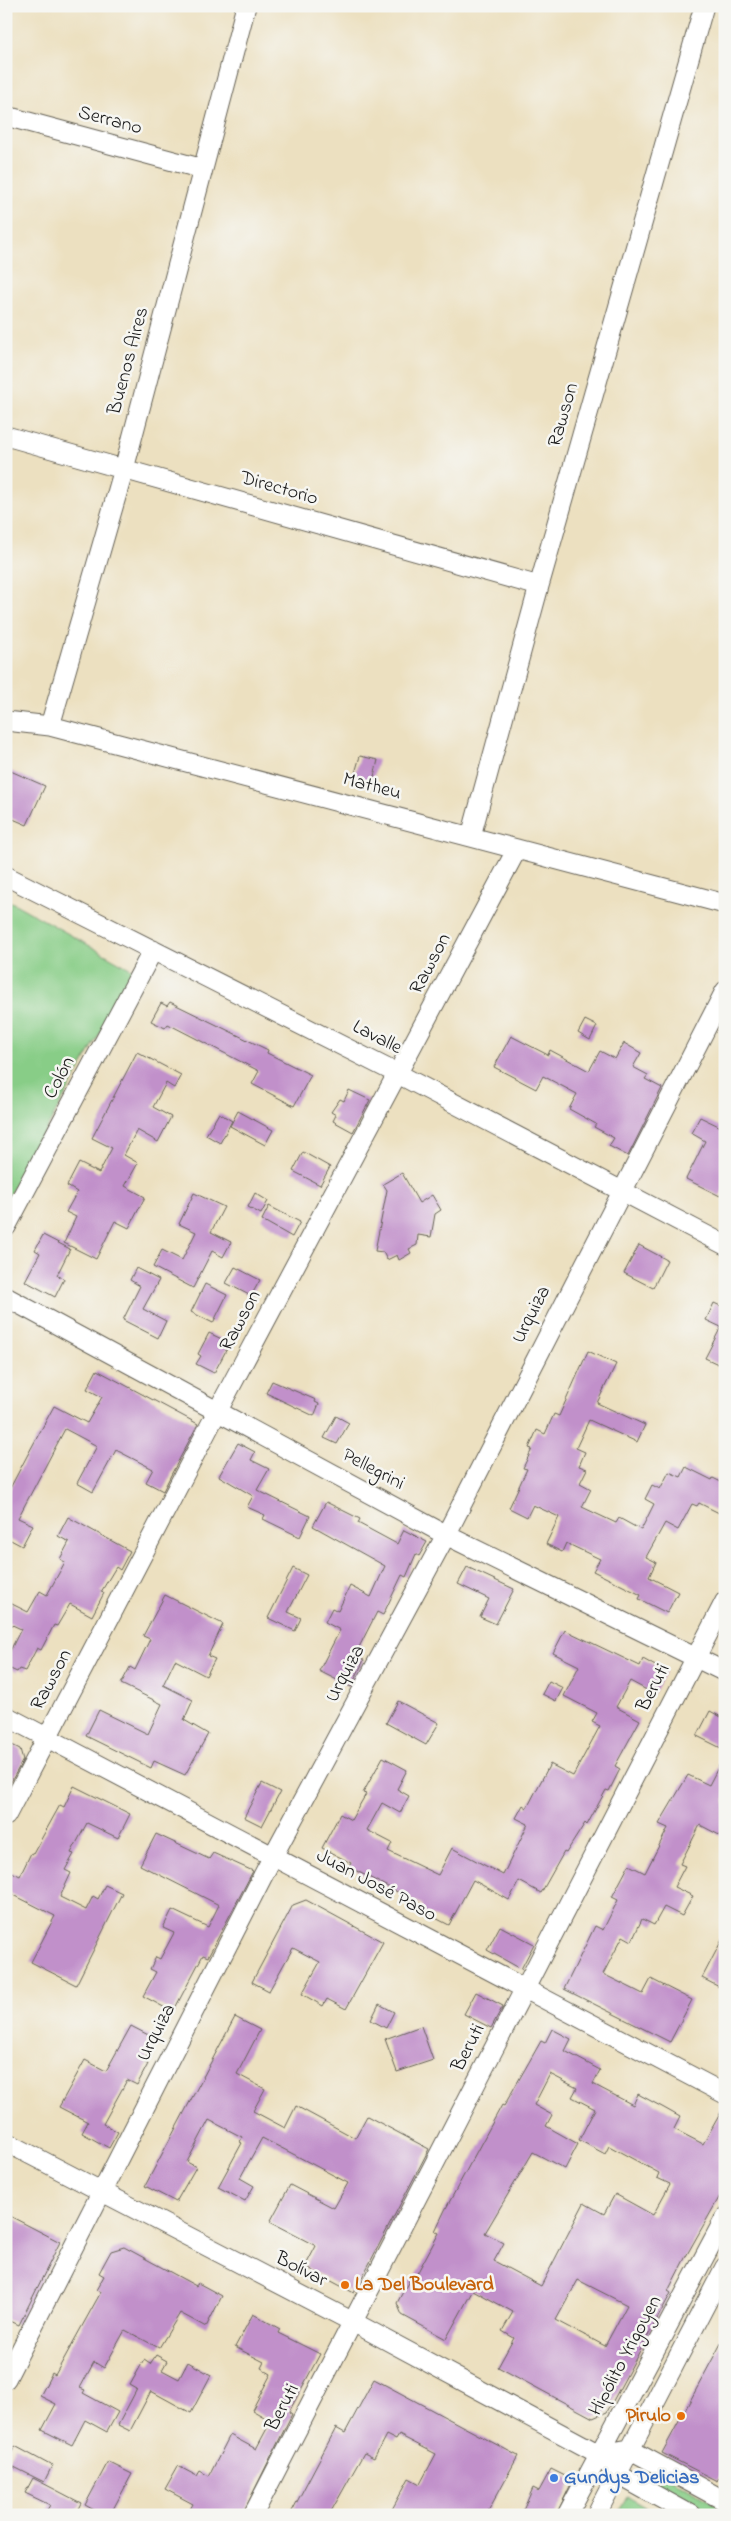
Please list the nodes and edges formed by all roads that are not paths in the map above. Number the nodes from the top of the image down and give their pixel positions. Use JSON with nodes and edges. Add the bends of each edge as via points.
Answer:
{"nodes":[{"id":1,"x":246,"y":6,"type":"edge"},
{"id":2,"x":704,"y":6,"type":"edge"},
{"id":3,"x":6,"y":116,"type":"edge"},
{"id":4,"x":203,"y":169,"type":"junction"},
{"id":5,"x":6,"y":436,"type":"edge"},
{"id":6,"x":124,"y":469,"type":"junction"},
{"id":7,"x":539,"y":586,"type":"junction"},
{"id":8,"x":6,"y":721,"type":"edge"},
{"id":9,"x":50,"y":726,"type":"junction"},
{"id":10,"x":471,"y":836,"type":"junction"},
{"id":11,"x":517,"y":849,"type":"junction"},
{"id":12,"x":6,"y":876,"type":"edge"},
{"id":13,"x":725,"y":904,"type":"edge"},
{"id":14,"x":154,"y":950,"type":"junction"},
{"id":15,"x":725,"y":991,"type":"edge"},
{"id":16,"x":398,"y":1074,"type":"junction"},
{"id":17,"x":621,"y":1190,"type":"junction"},
{"id":18,"x":6,"y":1227,"type":"edge"},
{"id":19,"x":725,"y":1245,"type":"edge"},
{"id":20,"x":6,"y":1297,"type":"edge"},
{"id":21,"x":217,"y":1412,"type":"junction"},
{"id":22,"x":446,"y":1535,"type":"junction"},
{"id":23,"x":725,"y":1601,"type":"edge"},
{"id":24,"x":695,"y":1658,"type":"junction"},
{"id":25,"x":725,"y":1672,"type":"edge"},
{"id":26,"x":6,"y":1716,"type":"edge"},
{"id":27,"x":47,"y":1737,"type":"junction"},
{"id":28,"x":6,"y":1816,"type":"edge"},
{"id":29,"x":273,"y":1856,"type":"junction"},
{"id":30,"x":524,"y":1990,"type":"junction"},
{"id":31,"x":725,"y":2094,"type":"edge"},
{"id":32,"x":6,"y":2142,"type":"edge"},
{"id":33,"x":100,"y":2191,"type":"junction"},
{"id":34,"x":725,"y":2218,"type":"edge"},
{"id":35,"x":725,"y":2267,"type":"edge"},
{"id":36,"x":353,"y":2322,"type":"junction"},
{"id":37,"x":6,"y":2378,"type":"edge"},
{"id":38,"x":630,"y":2449,"type":"junction"},
{"id":39,"x":600,"y":2454,"type":"junction"},
{"id":40,"x":617,"y":2474,"type":"junction"},
{"id":41,"x":725,"y":2501,"type":"edge"},
{"id":42,"x":252,"y":2515,"type":"edge"},
{"id":43,"x":567,"y":2515,"type":"edge"},
{"id":44,"x":596,"y":2515,"type":"edge"},
{"id":45,"x":691,"y":2515,"type":"edge"}],
"edges":[{"from":1,"to":4,"type":"street","name":"Buenos Aires"},
{"from":2,"to":7,"type":"street","name":"Rawson"},
{"from":3,"to":4,"type":"street","name":"Serrano"},
{"from":4,"to":6,"type":"street","name":"Buenos Aires"},
{"from":5,"to":6,"type":"street","name":"Directorio"},
{"from":6,"to":7,"type":"street","name":"Directorio"},
{"from":6,"to":9,"type":"street","name":"Buenos Aires"},
{"from":7,"to":10,"type":"street","name":"Rawson"},
{"from":8,"to":9,"type":"street","name":"Matheu"},
{"from":9,"to":10,"type":"street","name":"Matheu"},
{"from":10,"to":11,"type":"street","name":"Matheu"},
{"from":11,"to":13,"type":"street","name":"Matheu"},
{"from":11,"to":16,"type":"street","name":"Rawson"},
{"from":12,"to":14,"type":"street","name":"Lavalle"},
{"from":14,"to":16,"type":"street","name":"Lavalle"},
{"from":14,"to":18,"type":"street","name":"Colón"},
{"from":15,"to":17,"type":"street","name":"Urquiza"},
{"from":16,"to":17,"type":"street","name":"Lavalle"},
{"from":16,"to":21,"type":"street","name":"Rawson"},
{"from":17,"to":19,"type":"street","name":"Lavalle"},
{"from":17,"to":22,"type":"street","name":"Urquiza"},
{"from":20,"to":21,"type":"street","name":"Pellegrini"},
{"from":21,"to":22,"type":"street","name":"Pellegrini"},
{"from":21,"to":27,"type":"street","name":"Rawson"},
{"from":22,"to":24,"type":"street","name":"Pellegrini"},
{"from":22,"to":29,"type":"street","name":"Urquiza"},
{"from":23,"to":24,"type":"street","name":"Beruti"},
{"from":24,"to":25,"type":"street","name":"Pellegrini"},
{"from":24,"to":30,"type":"street","name":"Beruti"},
{"from":26,"to":27,"type":"street","name":"Juan José Paso"},
{"from":27,"to":28,"type":"street","name":"Rawson"},
{"from":27,"to":29,"type":"street","name":"Juan José Paso"},
{"from":29,"to":30,"type":"street","name":"Juan José Paso"},
{"from":29,"to":33,"type":"street","name":"Urquiza"},
{"from":30,"to":31,"type":"street","name":"Juan José Paso"},
{"from":30,"to":36,"type":"street","name":"Beruti"},
{"from":32,"to":33,"type":"street","name":"Bolívar"},
{"from":33,"to":36,"type":"street","name":"Bolívar"},
{"from":33,"to":37,"type":"street","name":"Urquiza"},
{"from":34,"to":39,"type":"street","name":"Hipólito Yrigoyen"},
{"from":35,"to":38,"type":"street"},
{"from":36,"to":39,"type":"street","name":"Bolívar"},
{"from":36,"to":42,"type":"street","name":"Beruti"},
{"from":38,"to":39,"type":"street"},
{"from":38,"to":40,"type":"street"},
{"from":38,"to":41,"type":"street"},
{"from":39,"to":40,"type":"street","name":"Bolívar"},
{"from":39,"to":43,"type":"street","name":"Hipólito Yrigoyen"},
{"from":40,"to":44,"type":"street"},
{"from":40,"to":45,"type":"street","name":"Bolívar"}]}
